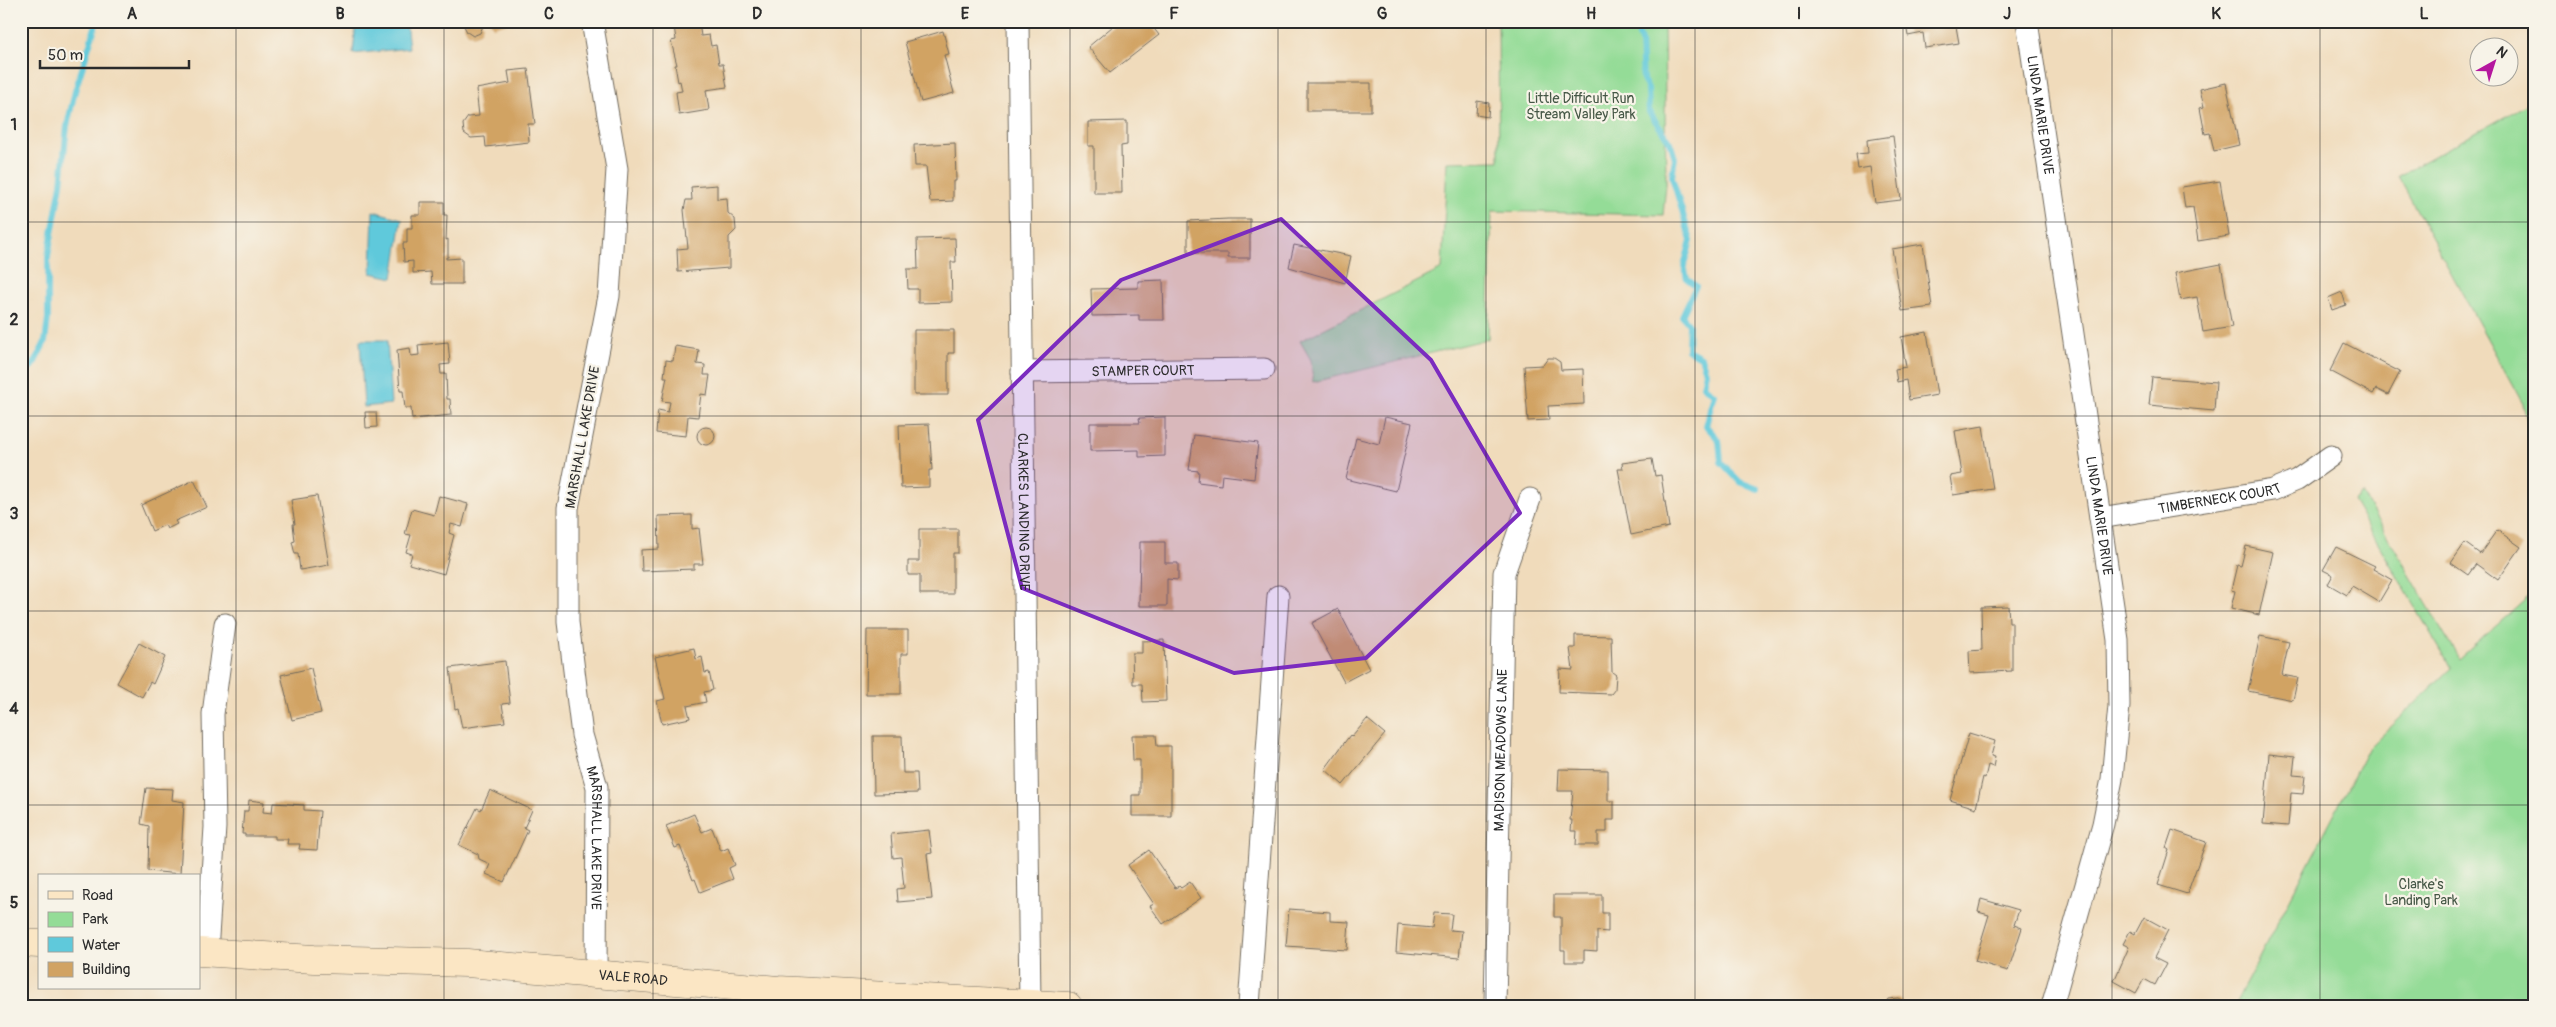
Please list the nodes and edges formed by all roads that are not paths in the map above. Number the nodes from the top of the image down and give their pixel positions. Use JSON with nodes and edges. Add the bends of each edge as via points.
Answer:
{"nodes":[{"id":1,"x":592,"y":21,"type":"edge"},
{"id":2,"x":1018,"y":21,"type":"edge"},
{"id":3,"x":2027,"y":21,"type":"edge"},
{"id":4,"x":1264,"y":369,"type":"dead end"},
{"id":5,"x":1022,"y":372,"type":"junction"},
{"id":6,"x":2331,"y":456,"type":"dead end"},
{"id":7,"x":1530,"y":499,"type":"dead end"},
{"id":8,"x":2100,"y":518,"type":"junction"},
{"id":9,"x":1278,"y":596,"type":"dead end"},
{"id":10,"x":225,"y":624,"type":"dead end"},
{"id":11,"x":21,"y":943,"type":"edge"},
{"id":12,"x":38,"y":944,"type":"edge"},
{"id":13,"x":203,"y":952,"type":"edge"},
{"id":14,"x":596,"y":973,"type":"junction"},
{"id":15,"x":777,"y":998,"type":"edge"},
{"id":16,"x":1030,"y":1004,"type":"junction"},
{"id":17,"x":1068,"y":1006,"type":"edge"},
{"id":18,"x":1250,"y":1006,"type":"edge"},
{"id":19,"x":1495,"y":1006,"type":"edge"},
{"id":20,"x":2052,"y":1006,"type":"edge"}],
"edges":[{"from":1,"to":14,"type":"street","name":"MARSHALL LAKE DRIVE","via":[[617,170],[608,296],[568,508],[568,622],[582,735],[597,787]]},
{"from":2,"to":5,"type":"street","name":"CLARKES LANDING DRIVE"},
{"from":3,"to":8,"type":"street","name":"LINDA MARIE DRIVE"},
{"from":4,"to":5,"type":"street","name":"STAMPER COURT"},
{"from":5,"to":16,"type":"street","name":"CLARKES LANDING DRIVE"},
{"from":6,"to":8,"type":"street","name":"TIMBERNECK COURT","via":[[2297,480],[2273,490]]},
{"from":7,"to":19,"type":"street","name":"MADISON MEADOWS LANE","via":[[1504,573]]},
{"from":8,"to":20,"type":"street","name":"LINDA MARIE DRIVE","via":[[2118,640],[2118,732],[2103,824]]},
{"from":9,"to":18,"type":"street"},
{"from":10,"to":13,"type":"street","via":[[213,714],[215,827]]},
{"from":11,"to":12,"type":"main road"},
{"from":13,"to":14,"type":"main road","name":"VALE ROAD","via":[[314,959],[467,962]]},
{"from":14,"to":15,"type":"main road","name":"VALE ROAD"},
{"from":15,"to":16,"type":"main road","name":"VALE ROAD"},
{"from":16,"to":17,"type":"main road","name":"VALE ROAD"}]}
